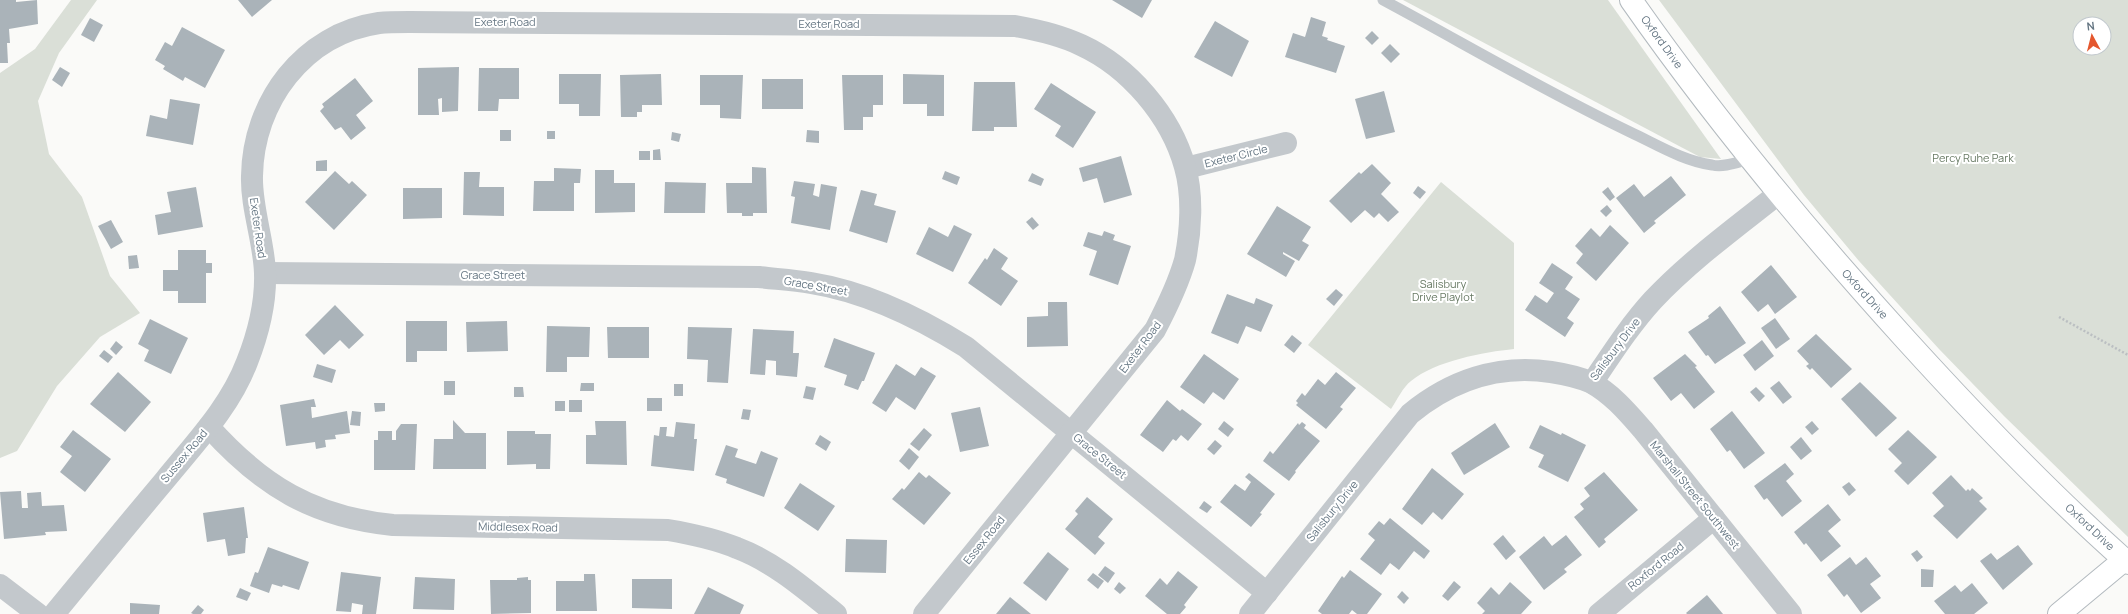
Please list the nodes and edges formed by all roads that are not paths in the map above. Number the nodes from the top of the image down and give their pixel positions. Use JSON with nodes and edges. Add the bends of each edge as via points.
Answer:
{"nodes":[{"id":1,"x":1383,"y":0,"type":"edge"},
{"id":2,"x":1631,"y":0,"type":"edge"},
{"id":3,"x":1286,"y":143,"type":"dead end"},
{"id":4,"x":1750,"y":159,"type":"junction"},
{"id":5,"x":1186,"y":168,"type":"junction"},
{"id":6,"x":1778,"y":194,"type":"junction"},
{"id":7,"x":265,"y":273,"type":"junction"},
{"id":8,"x":1592,"y":383,"type":"junction"},
{"id":9,"x":209,"y":427,"type":"junction"},
{"id":10,"x":1072,"y":433,"type":"junction"},
{"id":11,"x":1045,"y":467,"type":"joint"},
{"id":12,"x":1714,"y":518,"type":"junction"},
{"id":13,"x":2126,"y":561,"type":"edge"},
{"id":14,"x":0,"y":585,"type":"edge"},
{"id":15,"x":1268,"y":593,"type":"junction"},
{"id":16,"x":38,"y":614,"type":"edge"},
{"id":17,"x":54,"y":614,"type":"edge"},
{"id":18,"x":836,"y":614,"type":"edge"},
{"id":19,"x":924,"y":614,"type":"edge"},
{"id":20,"x":1250,"y":614,"type":"edge"},
{"id":21,"x":1599,"y":614,"type":"edge"},
{"id":22,"x":1791,"y":614,"type":"edge"},
{"id":23,"x":2059,"y":614,"type":"edge"}],
"edges":[{"from":1,"to":4,"type":"lane","via":[[1602,119],[1668,150],[1699,163],[1714,166]]},
{"from":2,"to":4,"type":"main road","name":"Oxford Drive"},
{"from":3,"to":5,"type":"street","name":"Exeter Circle"},
{"from":4,"to":6,"type":"main road","name":"Oxford Drive"},
{"from":5,"to":7,"type":"street","name":"Exeter Road","via":[[1167,125],[1147,97],[1128,78],[1107,60],[1082,45],[1049,32],[1015,26],[378,23],[348,32],[325,43],[294,67],[271,98],[258,126],[252,178]]},
{"from":5,"to":10,"type":"street","name":"Exeter Road","via":[[1190,198],[1189,229],[1185,259],[1176,289],[1155,330]]},
{"from":6,"to":8,"type":"street","name":"Salisbury Drive","via":[[1686,267],[1652,301],[1622,338]]},
{"from":6,"to":13,"type":"main road","name":"Oxford Drive","via":[[1942,380],[2001,441]]},
{"from":7,"to":9,"type":"street","name":"Sussex Road","via":[[262,306],[247,363],[232,393]]},
{"from":7,"to":10,"type":"street","name":"Grace Street","via":[[759,277],[811,283],[849,291],[886,304],[933,326],[966,347]]},
{"from":8,"to":12,"type":"street","name":"Marshall Street Southwest","via":[[1626,410]]},
{"from":8,"to":15,"type":"street","name":"Salisbury Drive","via":[[1564,374],[1535,369],[1505,370],[1476,376],[1449,387],[1424,402],[1410,414]]},
{"from":9,"to":17,"type":"street","name":"Sussex Road"},
{"from":9,"to":18,"type":"street","name":"Middlesex Road","via":[[233,454],[261,477],[292,496],[325,511],[361,522],[393,525],[668,530],[703,537],[737,548],[769,563]]},
{"from":10,"to":11,"type":"street","name":"Exeter Road"},
{"from":10,"to":15,"type":"street","name":"Grace Street"},
{"from":11,"to":19,"type":"street","name":"Essex Road"},
{"from":12,"to":21,"type":"street","name":"Roxford Road"},
{"from":12,"to":22,"type":"street","name":"Marshall Street Southwest"},
{"from":13,"to":23,"type":"main road"},
{"from":14,"to":16,"type":"street"},
{"from":15,"to":20,"type":"street","name":"Salisbury Drive"}]}
